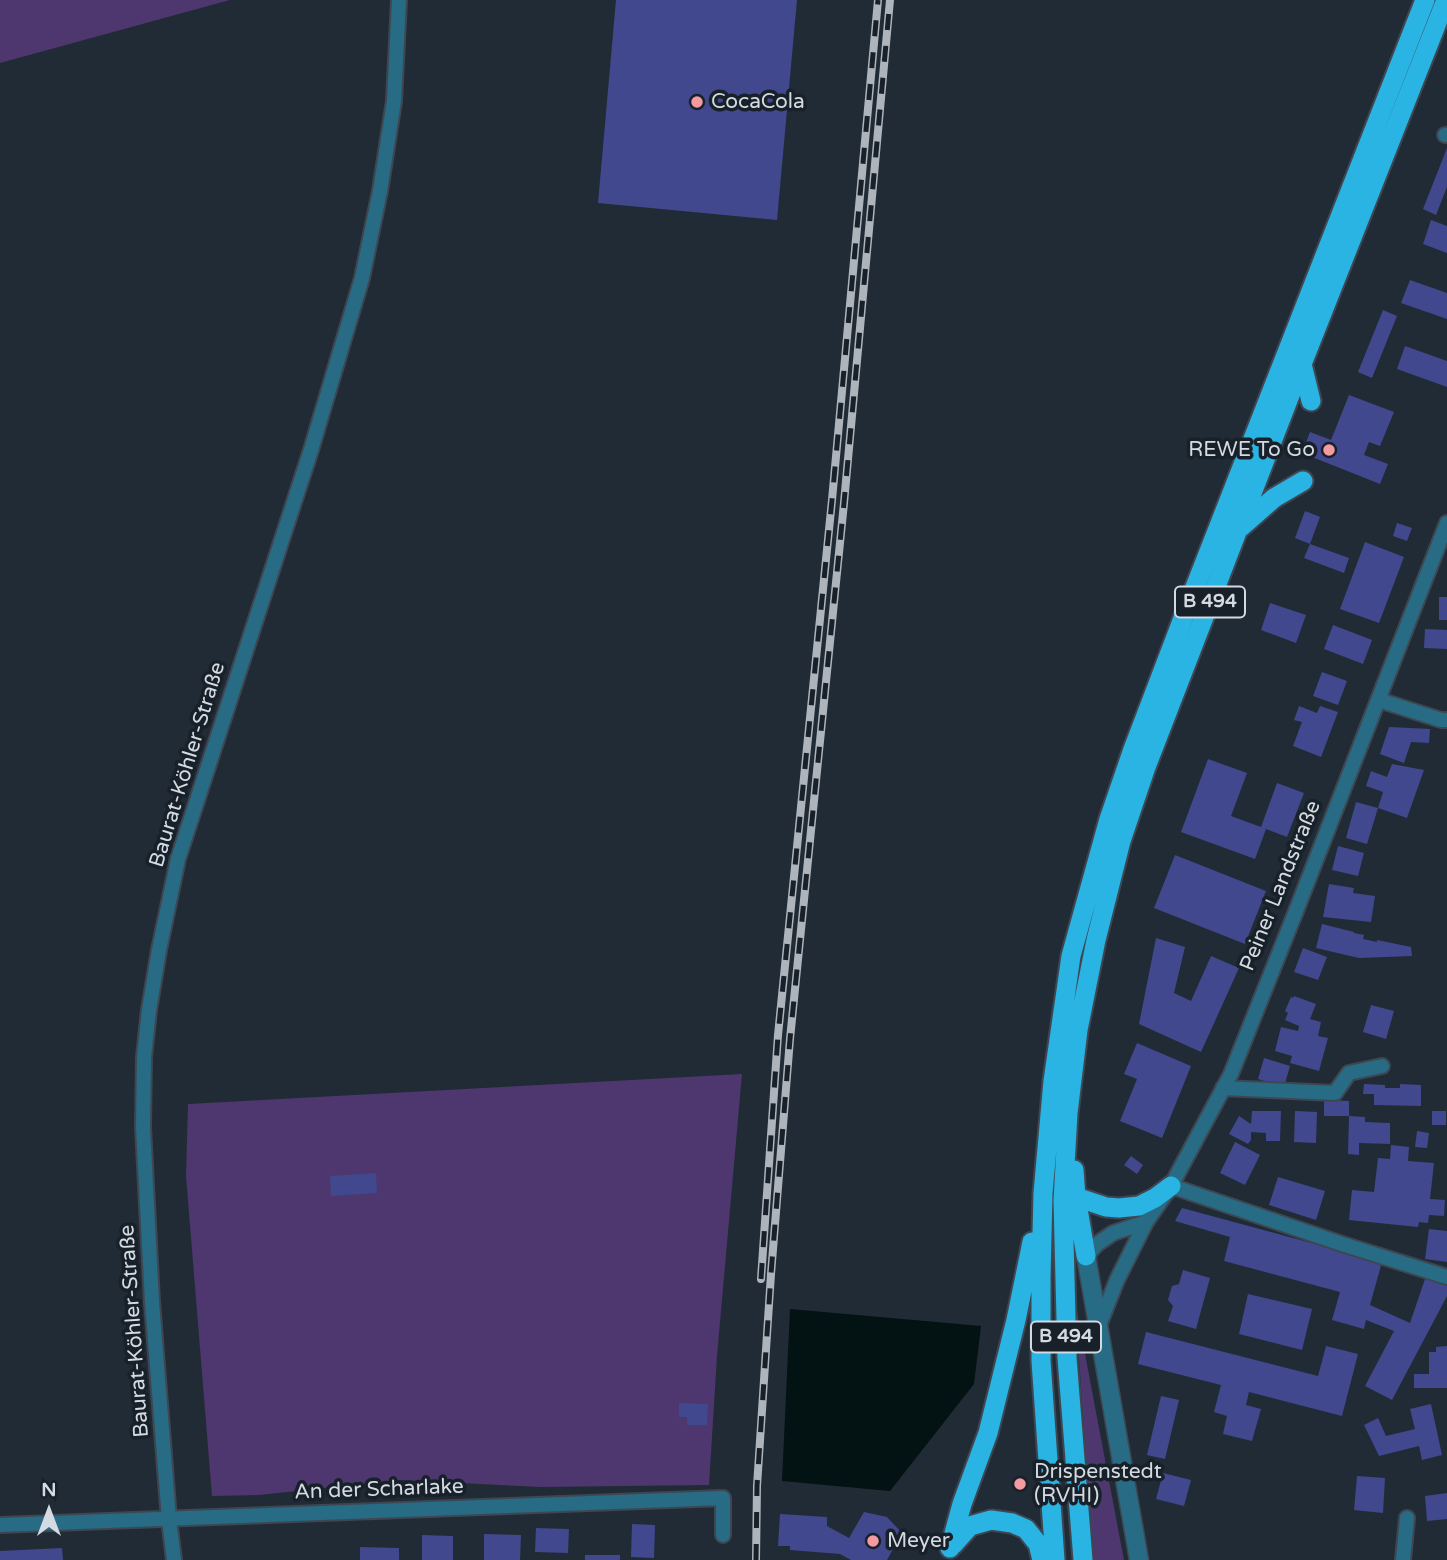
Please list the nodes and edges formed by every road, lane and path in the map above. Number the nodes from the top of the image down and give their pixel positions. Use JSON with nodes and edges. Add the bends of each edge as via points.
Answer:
{"nodes":[{"id":1,"x":399,"y":0,"type":"edge"},
{"id":2,"x":1425,"y":0,"type":"edge"},
{"id":3,"x":1446,"y":0,"type":"edge"},
{"id":4,"x":1301,"y":364,"type":"junction"},
{"id":5,"x":1311,"y":401,"type":"dead end"},
{"id":6,"x":1303,"y":481,"type":"dead end"},
{"id":7,"x":1447,"y":523,"type":"edge"},
{"id":8,"x":1237,"y":530,"type":"junction"},
{"id":9,"x":1379,"y":700,"type":"junction"},
{"id":10,"x":1447,"y":720,"type":"edge"},
{"id":11,"x":1382,"y":1066,"type":"dead end"},
{"id":12,"x":1223,"y":1088,"type":"junction"},
{"id":13,"x":1068,"y":1113,"type":"junction"},
{"id":14,"x":1171,"y":1186,"type":"junction"},
{"id":15,"x":1043,"y":1193,"type":"junction"},
{"id":16,"x":1076,"y":1197,"type":"junction"},
{"id":17,"x":1146,"y":1222,"type":"junction"},
{"id":18,"x":1086,"y":1256,"type":"junction"},
{"id":19,"x":1447,"y":1277,"type":"edge"},
{"id":20,"x":1098,"y":1328,"type":"junction"},
{"id":21,"x":1407,"y":1518,"type":"dead end"},
{"id":22,"x":169,"y":1519,"type":"junction"},
{"id":23,"x":0,"y":1525,"type":"edge"},
{"id":24,"x":723,"y":1535,"type":"dead end"},
{"id":25,"x":946,"y":1554,"type":"edge"},
{"id":26,"x":174,"y":1560,"type":"edge"},
{"id":27,"x":1042,"y":1560,"type":"edge"},
{"id":28,"x":1055,"y":1560,"type":"edge"},
{"id":29,"x":1083,"y":1560,"type":"edge"},
{"id":30,"x":1139,"y":1560,"type":"edge"},
{"id":31,"x":1403,"y":1560,"type":"edge"}],
"edges":[{"from":1,"to":22,"type":"street","name":"Baurat-Köhler-Straße","via":[[394,101],[362,278],[178,859],[149,1010],[143,1127]]},
{"from":2,"to":15,"type":"highway","number":"B 494","via":[[1189,600],[1109,819],[1071,956]]},
{"from":3,"to":4,"type":"highway","number":"B 494"},
{"from":4,"to":5,"type":"highway"},
{"from":4,"to":8,"type":"highway","number":"B 494"},
{"from":6,"to":8,"type":"highway","via":[[1274,498]]},
{"from":7,"to":9,"type":"street","name":"Peiner Landstraße"},
{"from":8,"to":13,"type":"highway","number":"B 494","via":[[1121,841],[1096,940]]},
{"from":9,"to":10,"type":"street"},
{"from":9,"to":12,"type":"street","name":"Peiner Landstraße"},
{"from":11,"to":12,"type":"street","via":[[1349,1073],[1335,1093]]},
{"from":12,"to":14,"type":"street","name":"Peiner Landstraße"},
{"from":13,"to":16,"type":"highway"},
{"from":13,"to":29,"type":"highway","number":"B 494","via":[[1064,1272]]},
{"from":14,"to":16,"type":"highway","via":[[1139,1206],[1106,1207]]},
{"from":14,"to":17,"type":"street","name":"Peiner Landstraße"},
{"from":14,"to":19,"type":"street"},
{"from":15,"to":25,"type":"highway","via":[[988,1433]]},
{"from":15,"to":28,"type":"highway","number":"B 494","via":[[1041,1361]]},
{"from":16,"to":18,"type":"highway"},
{"from":17,"to":18,"type":"street","via":[[1113,1233]]},
{"from":17,"to":20,"type":"street","name":"Peiner Landstraße"},
{"from":18,"to":20,"type":"street"},
{"from":20,"to":30,"type":"street"},
{"from":21,"to":31,"type":"street"},
{"from":22,"to":23,"type":"street","name":"An der Scharlake"},
{"from":22,"to":24,"type":"street","name":"An der Scharlake","via":[[723,1498]]},
{"from":22,"to":26,"type":"street","name":"Baurat-Köhler-Straße"},
{"from":25,"to":27,"type":"highway","via":[[970,1526],[991,1520],[1026,1529],[1038,1544]]}]}
